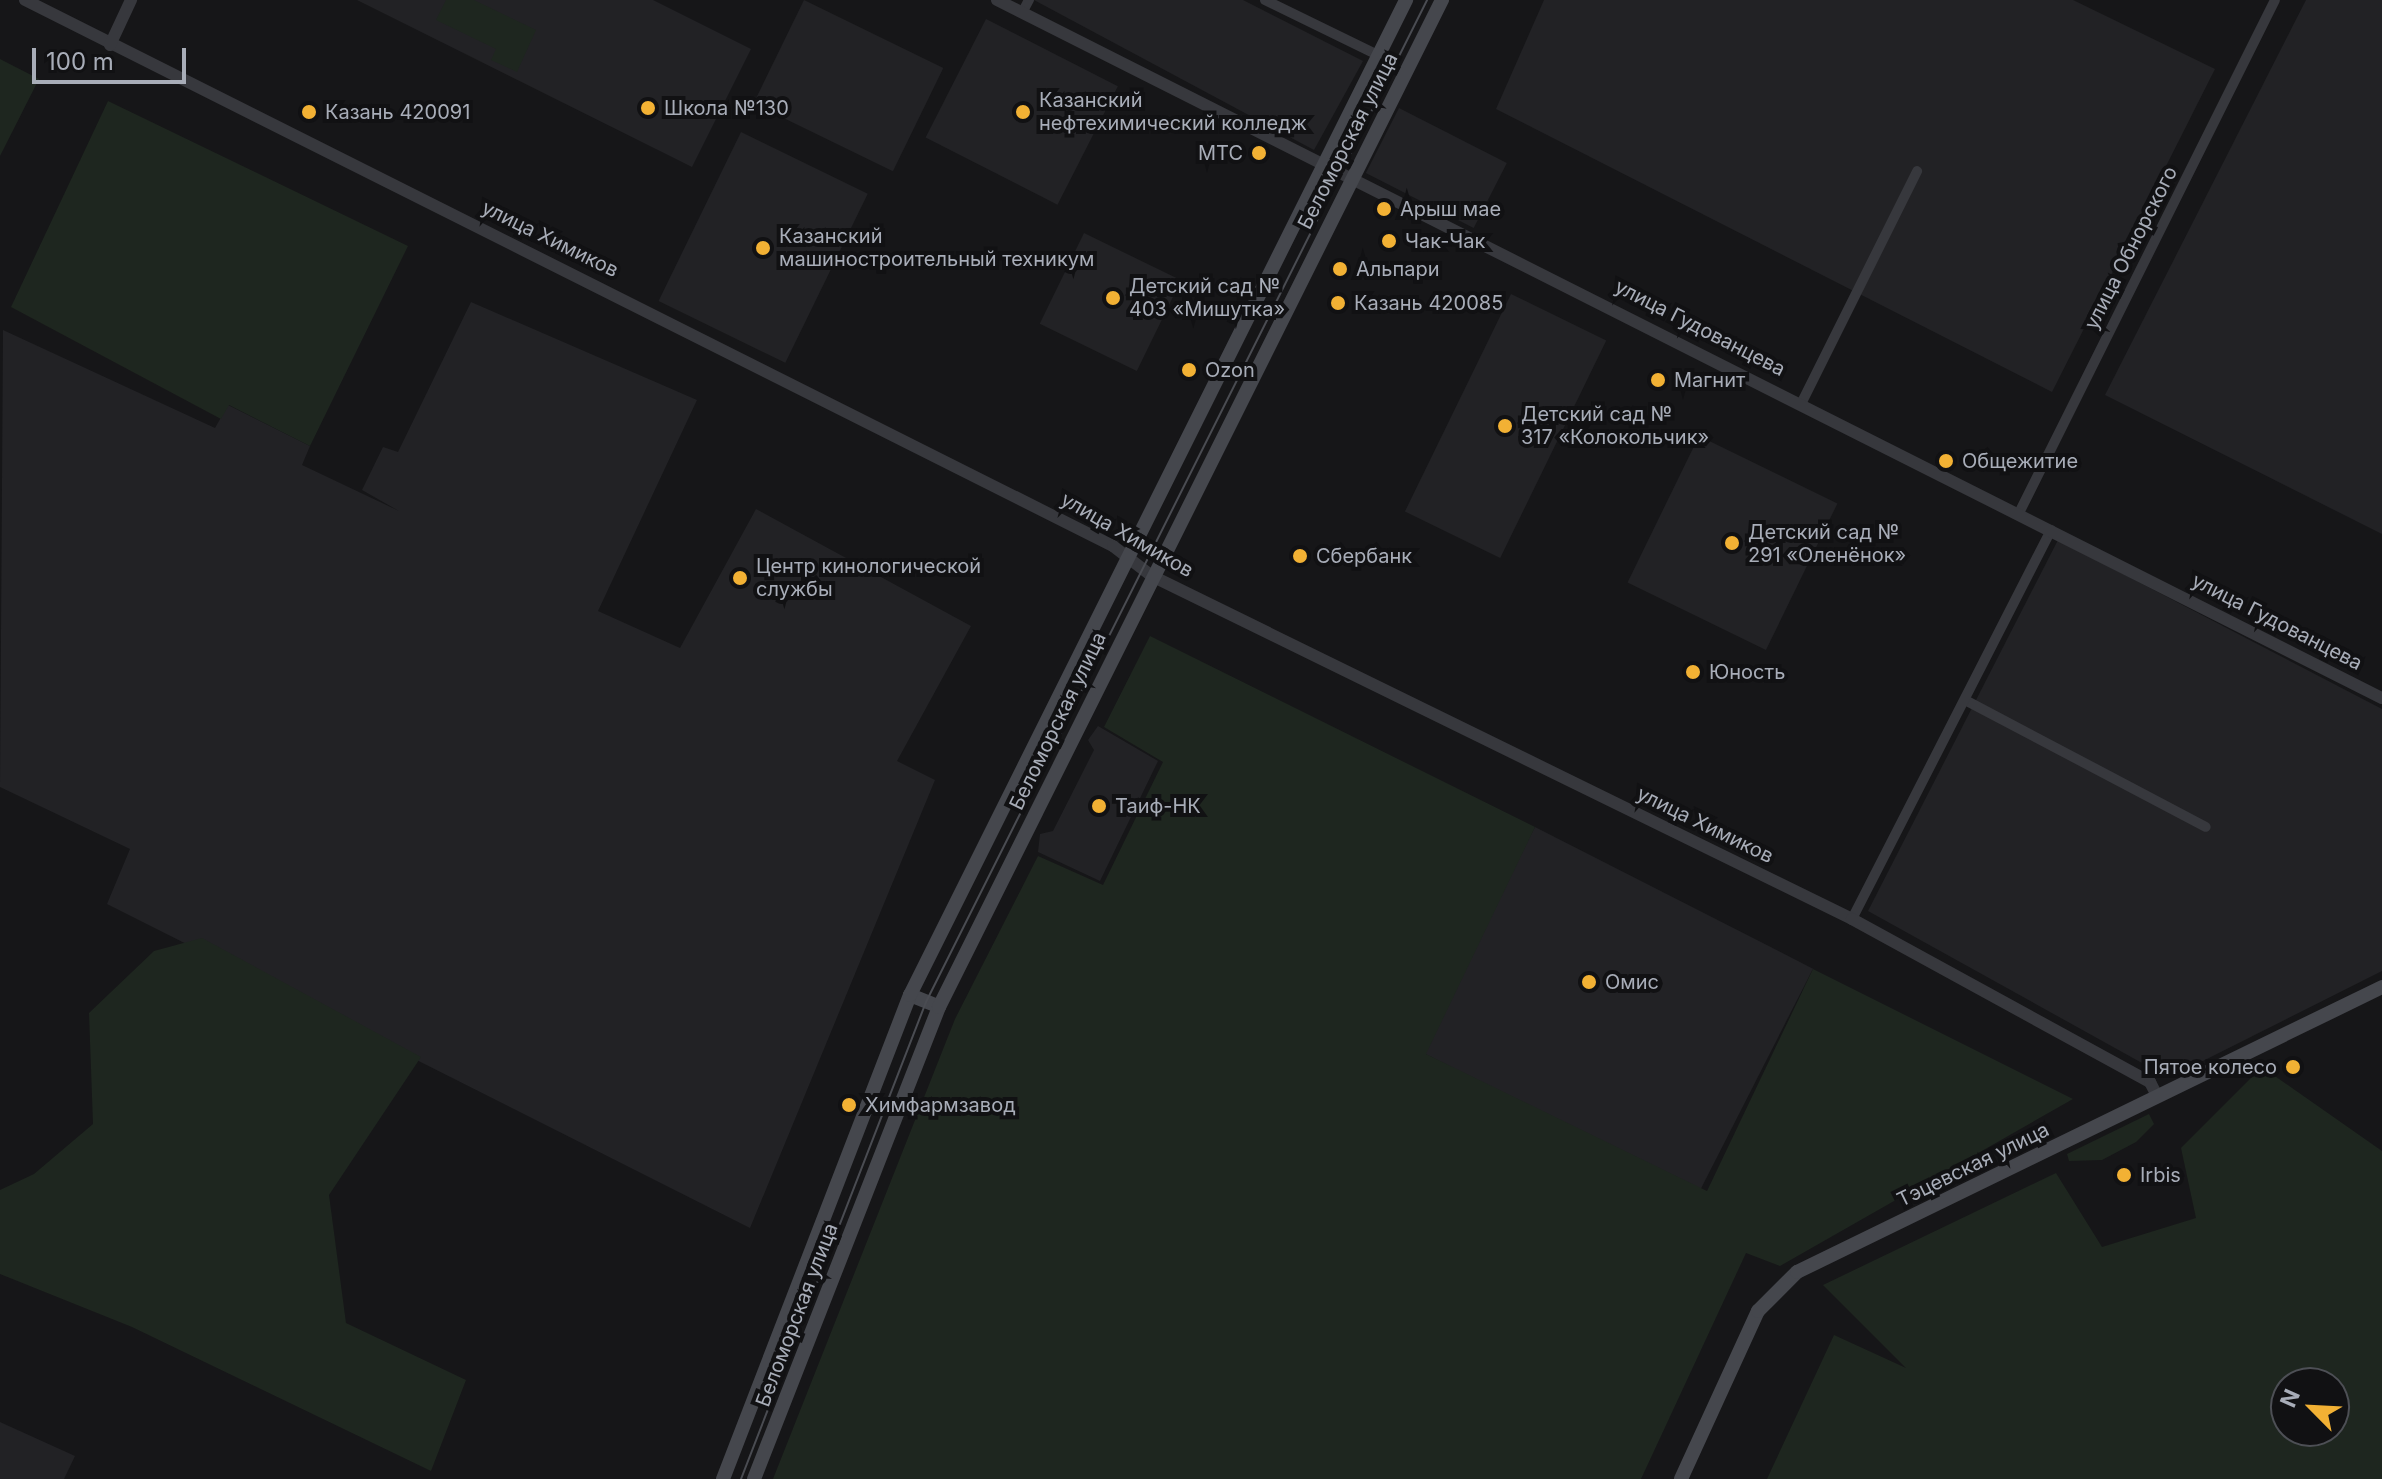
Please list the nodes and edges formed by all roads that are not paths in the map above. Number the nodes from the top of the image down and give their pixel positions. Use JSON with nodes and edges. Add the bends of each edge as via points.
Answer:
{"nodes":[{"id":1,"x":25,"y":0,"type":"edge"},
{"id":2,"x":131,"y":0,"type":"edge"},
{"id":3,"x":997,"y":0,"type":"edge"},
{"id":4,"x":1029,"y":0,"type":"edge"},
{"id":5,"x":1265,"y":0,"type":"edge"},
{"id":6,"x":1406,"y":0,"type":"edge"},
{"id":7,"x":1442,"y":0,"type":"edge"},
{"id":8,"x":2275,"y":0,"type":"edge"},
{"id":9,"x":1022,"y":13,"type":"junction"},
{"id":10,"x":110,"y":45,"type":"junction"},
{"id":11,"x":1378,"y":55,"type":"junction"},
{"id":12,"x":1324,"y":162,"type":"junction"},
{"id":13,"x":1917,"y":171,"type":"dead end"},
{"id":14,"x":1352,"y":177,"type":"junction"},
{"id":15,"x":1802,"y":402,"type":"junction"},
{"id":16,"x":2019,"y":513,"type":"junction"},
{"id":17,"x":2051,"y":530,"type":"junction"},
{"id":18,"x":1128,"y":555,"type":"junction"},
{"id":19,"x":1152,"y":576,"type":"junction"},
{"id":20,"x":2382,"y":698,"type":"edge"},
{"id":21,"x":1965,"y":700,"type":"junction"},
{"id":22,"x":2206,"y":827,"type":"dead end"},
{"id":23,"x":1852,"y":919,"type":"junction"},
{"id":24,"x":2382,"y":987,"type":"edge"},
{"id":25,"x":910,"y":995,"type":"junction"},
{"id":26,"x":939,"y":1007,"type":"junction"},
{"id":27,"x":2157,"y":1096,"type":"junction"},
{"id":28,"x":723,"y":1479,"type":"edge"},
{"id":29,"x":754,"y":1479,"type":"edge"},
{"id":30,"x":1681,"y":1479,"type":"edge"}],
"edges":[{"from":1,"to":10,"type":"street","name":"улица Химиков"},
{"from":2,"to":10,"type":"street"},
{"from":3,"to":9,"type":"street","name":"улица Гудованцева"},
{"from":4,"to":9,"type":"street"},
{"from":5,"to":11,"type":"street"},
{"from":6,"to":11,"type":"main road","name":"Беломорская улица"},
{"from":7,"to":14,"type":"main road","name":"Беломорская улица"},
{"from":8,"to":16,"type":"street","name":"улица Обнорского"},
{"from":9,"to":12,"type":"street","name":"улица Гудованцева"},
{"from":10,"to":18,"type":"street","name":"улица Химиков"},
{"from":11,"to":12,"type":"main road","name":"Беломорская улица"},
{"from":12,"to":14,"type":"street","name":"улица Гудованцева"},
{"from":12,"to":18,"type":"main road","name":"Беломорская улица"},
{"from":13,"to":15,"type":"street"},
{"from":14,"to":15,"type":"street","name":"улица Гудованцева"},
{"from":14,"to":19,"type":"main road","name":"Беломорская улица"},
{"from":15,"to":16,"type":"street","name":"улица Гудованцева"},
{"from":16,"to":17,"type":"street","name":"улица Гудованцева"},
{"from":17,"to":20,"type":"street","name":"улица Гудованцева"},
{"from":17,"to":21,"type":"street"},
{"from":18,"to":19,"type":"street","name":"улица Химиков"},
{"from":18,"to":25,"type":"main road","name":"Беломорская улица"},
{"from":19,"to":23,"type":"street","name":"улица Химиков"},
{"from":19,"to":26,"type":"main road","name":"Беломорская улица"},
{"from":21,"to":22,"type":"street"},
{"from":21,"to":23,"type":"street"},
{"from":23,"to":27,"type":"street","name":"улица Химиков","via":[[2150,1082]]},
{"from":24,"to":27,"type":"main road","name":"Тэцевская улица"},
{"from":25,"to":26,"type":"main road"},
{"from":25,"to":28,"type":"main road","name":"Беломорская улица"},
{"from":26,"to":29,"type":"main road","name":"Беломорская улица"},
{"from":27,"to":30,"type":"main road","name":"Тэцевская улица","via":[[1797,1272],[1758,1311]]}]}
